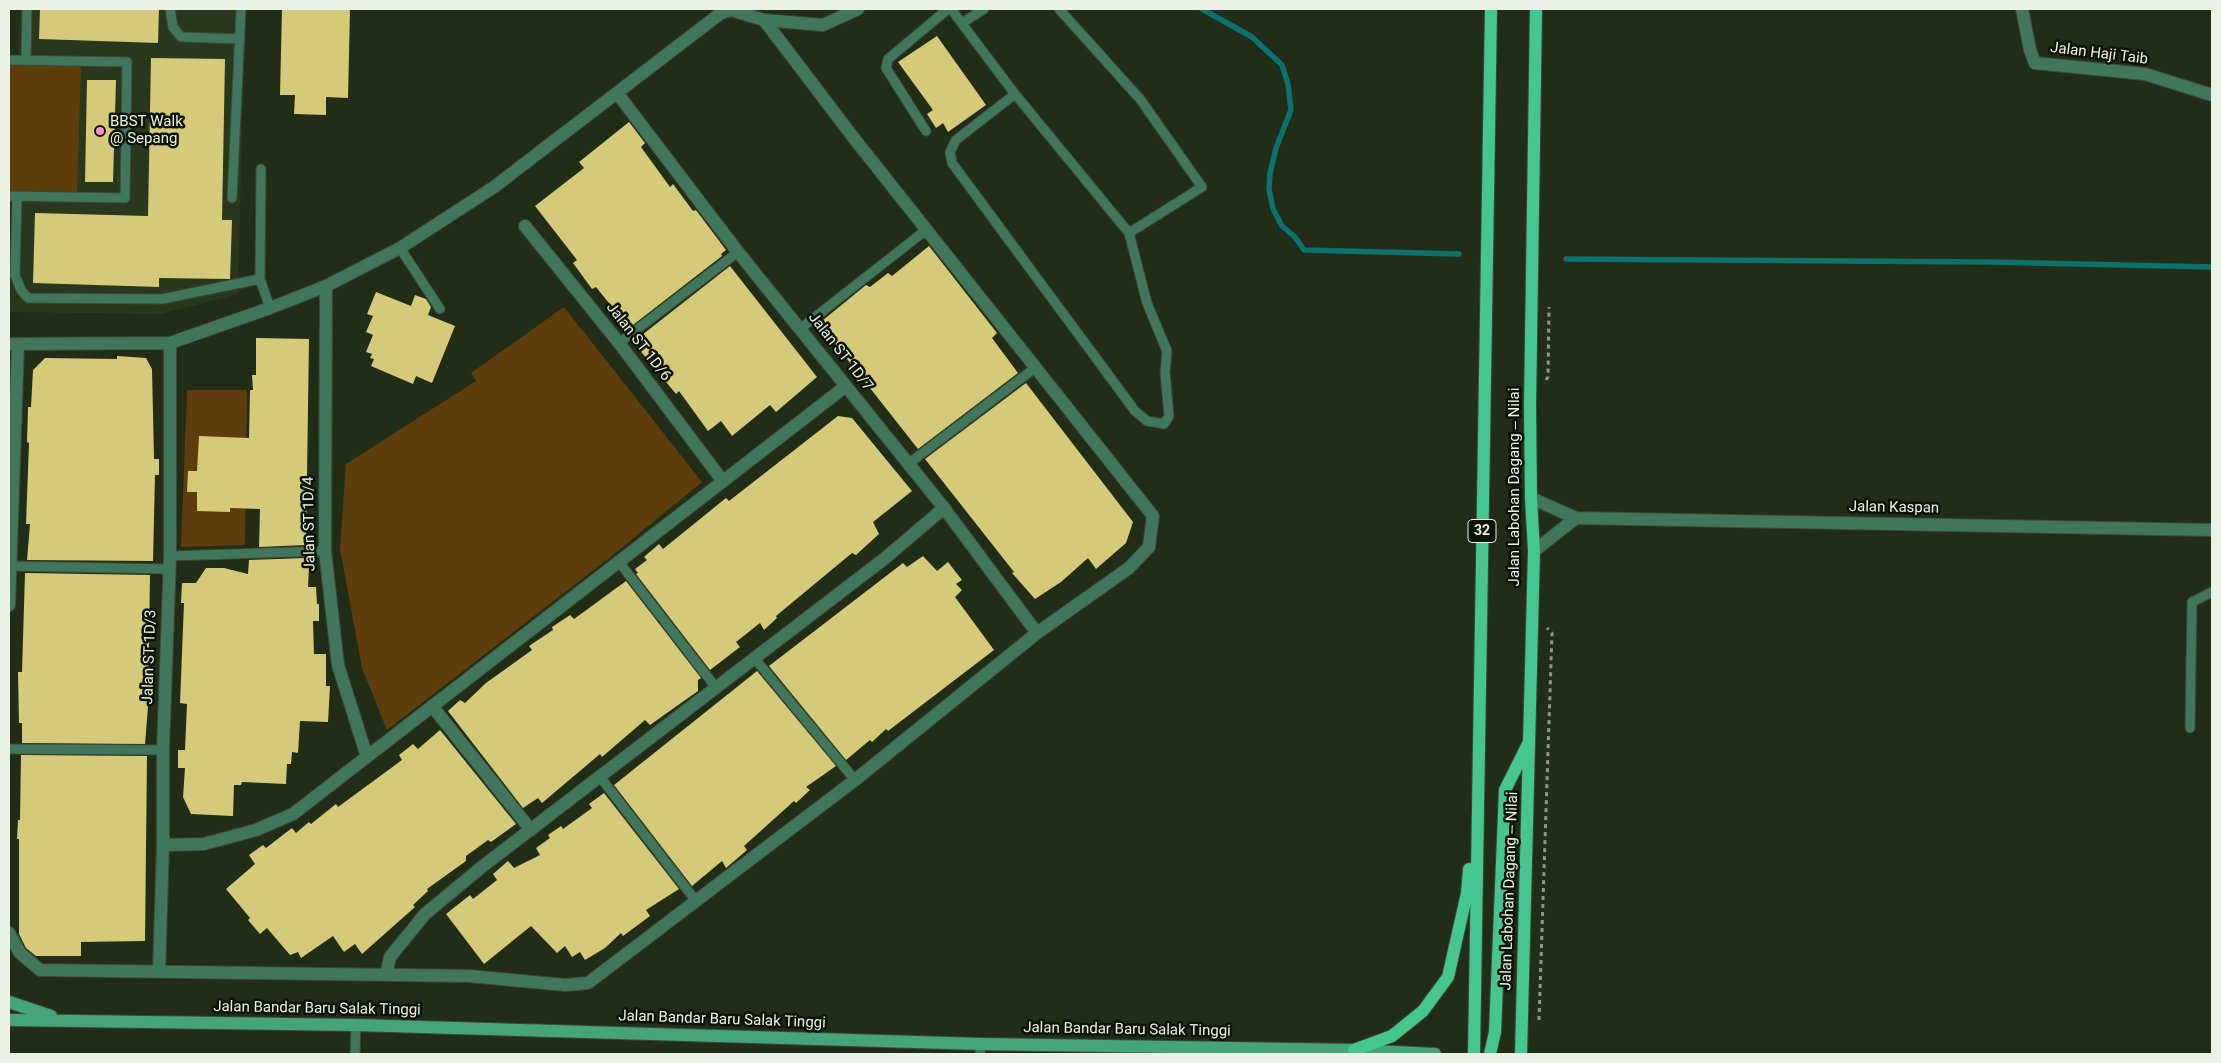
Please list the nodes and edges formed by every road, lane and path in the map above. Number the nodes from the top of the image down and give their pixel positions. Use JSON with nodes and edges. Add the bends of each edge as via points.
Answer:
{"nodes":[{"id":1,"x":27,"y":9,"type":"edge"},
{"id":2,"x":170,"y":9,"type":"edge"},
{"id":3,"x":241,"y":9,"type":"edge"},
{"id":4,"x":858,"y":9,"type":"edge"},
{"id":5,"x":950,"y":9,"type":"edge"},
{"id":6,"x":984,"y":9,"type":"edge"},
{"id":7,"x":1059,"y":9,"type":"edge"},
{"id":8,"x":1491,"y":9,"type":"edge"},
{"id":9,"x":1536,"y":9,"type":"edge"},
{"id":10,"x":2022,"y":9,"type":"edge"},
{"id":11,"x":764,"y":20,"type":"junction"},
{"id":12,"x":962,"y":23,"type":"junction"},
{"id":13,"x":240,"y":39,"type":"junction"},
{"id":14,"x":9,"y":60,"type":"edge"},
{"id":15,"x":26,"y":61,"type":"junction"},
{"id":16,"x":617,"y":93,"type":"junction"},
{"id":17,"x":1015,"y":94,"type":"junction"},
{"id":18,"x":2212,"y":95,"type":"edge"},
{"id":19,"x":926,"y":131,"type":"dead end"},
{"id":20,"x":261,"y":169,"type":"dead end"},
{"id":21,"x":13,"y":196,"type":"edge"},
{"id":22,"x":232,"y":198,"type":"dead end"},
{"id":23,"x":525,"y":226,"type":"dead end"},
{"id":24,"x":926,"y":230,"type":"junction"},
{"id":25,"x":1129,"y":233,"type":"junction"},
{"id":26,"x":400,"y":248,"type":"junction"},
{"id":27,"x":738,"y":252,"type":"junction"},
{"id":28,"x":260,"y":279,"type":"junction"},
{"id":29,"x":326,"y":286,"type":"junction"},
{"id":30,"x":270,"y":308,"type":"junction"},
{"id":31,"x":440,"y":309,"type":"dead end"},
{"id":32,"x":801,"y":328,"type":"junction"},
{"id":33,"x":170,"y":343,"type":"junction"},
{"id":34,"x":619,"y":343,"type":"junction"},
{"id":35,"x":14,"y":344,"type":"edge"},
{"id":36,"x":1035,"y":368,"type":"junction"},
{"id":37,"x":846,"y":386,"type":"junction"},
{"id":38,"x":908,"y":464,"type":"junction"},
{"id":39,"x":722,"y":480,"type":"junction"},
{"id":40,"x":1530,"y":498,"type":"junction"},
{"id":41,"x":944,"y":508,"type":"junction"},
{"id":42,"x":1576,"y":518,"type":"junction"},
{"id":43,"x":2212,"y":530,"type":"edge"},
{"id":44,"x":325,"y":551,"type":"junction"},
{"id":45,"x":1534,"y":551,"type":"junction"},
{"id":46,"x":170,"y":562,"type":"junction"},
{"id":47,"x":618,"y":562,"type":"junction"},
{"id":48,"x":10,"y":566,"type":"edge"},
{"id":49,"x":2212,"y":592,"type":"edge"},
{"id":50,"x":9,"y":605,"type":"edge"},
{"id":51,"x":1531,"y":611,"type":"junction"},
{"id":52,"x":1037,"y":633,"type":"junction"},
{"id":53,"x":756,"y":659,"type":"junction"},
{"id":54,"x":717,"y":689,"type":"junction"},
{"id":55,"x":432,"y":706,"type":"junction"},
{"id":56,"x":2190,"y":728,"type":"dead end"},
{"id":57,"x":1531,"y":738,"type":"junction"},
{"id":58,"x":9,"y":749,"type":"edge"},
{"id":59,"x":163,"y":750,"type":"junction"},
{"id":60,"x":366,"y":757,"type":"junction"},
{"id":61,"x":600,"y":777,"type":"junction"},
{"id":62,"x":854,"y":780,"type":"junction"},
{"id":63,"x":1478,"y":788,"type":"junction"},
{"id":64,"x":531,"y":830,"type":"junction"},
{"id":65,"x":163,"y":844,"type":"junction"},
{"id":66,"x":696,"y":902,"type":"junction"},
{"id":67,"x":9,"y":933,"type":"edge"},
{"id":68,"x":159,"y":971,"type":"junction"},
{"id":69,"x":386,"y":975,"type":"junction"},
{"id":70,"x":9,"y":1002,"type":"edge"},
{"id":71,"x":9,"y":1020,"type":"edge"},
{"id":72,"x":66,"y":1021,"type":"junction"},
{"id":73,"x":356,"y":1025,"type":"junction"},
{"id":74,"x":1539,"y":1025,"type":"dead end"},
{"id":75,"x":981,"y":1049,"type":"edge"},
{"id":76,"x":1354,"y":1050,"type":"junction"},
{"id":77,"x":1173,"y":1051,"type":"edge"},
{"id":78,"x":356,"y":1054,"type":"edge"},
{"id":79,"x":1435,"y":1054,"type":"edge"},
{"id":80,"x":1474,"y":1054,"type":"edge"},
{"id":81,"x":1490,"y":1054,"type":"edge"},
{"id":82,"x":1521,"y":1054,"type":"edge"}],
"edges":[{"from":1,"to":15,"type":"lane"},
{"from":2,"to":13,"type":"lane","via":[[173,27],[181,37]]},
{"from":3,"to":13,"type":"lane"},
{"from":4,"to":11,"type":"street","via":[[823,25]]},
{"from":5,"to":12,"type":"lane"},
{"from":5,"to":19,"type":"lane","via":[[888,59],[886,68]]},
{"from":6,"to":12,"type":"lane"},
{"from":7,"to":25,"type":"lane","via":[[1140,99],[1202,187]]},
{"from":8,"to":63,"type":"main road","name":"Jalan Labohan Dagang ‒ Nilai","number":"32"},
{"from":9,"to":40,"type":"main road","name":"Jalan Labohan Dagang ‒ Nilai"},
{"from":10,"to":18,"type":"street","name":"Jalan Haji Taib","via":[[2035,63],[2145,74]]},
{"from":11,"to":16,"type":"street","via":[[731,10],[721,13]]},
{"from":11,"to":24,"type":"street"},
{"from":12,"to":17,"type":"lane"},
{"from":13,"to":22,"type":"lane"},
{"from":14,"to":15,"type":"lane"},
{"from":15,"to":21,"type":"lane","via":[[127,62],[125,198]]},
{"from":16,"to":26,"type":"street","via":[[494,187]]},
{"from":16,"to":27,"type":"street","name":"Jalan ST 1D/7"},
{"from":17,"to":25,"type":"lane"},
{"from":17,"to":25,"type":"lane","via":[[956,140],[950,152],[952,163],[1135,411],[1146,421],[1164,424],[1169,416],[1165,372],[1167,351],[1147,303]]},
{"from":20,"to":28,"type":"lane"},
{"from":21,"to":28,"type":"lane","via":[[15,275],[20,290],[28,298],[162,299]]},
{"from":23,"to":34,"type":"street","name":"Jalan ST 1D/6"},
{"from":24,"to":32,"type":"lane"},
{"from":24,"to":36,"type":"street"},
{"from":26,"to":29,"type":"street"},
{"from":26,"to":31,"type":"lane"},
{"from":27,"to":32,"type":"street","name":"Jalan ST 1D/7"},
{"from":27,"to":34,"type":"lane"},
{"from":28,"to":30,"type":"lane"},
{"from":29,"to":30,"type":"street"},
{"from":29,"to":44,"type":"street","name":"Jalan ST 1D/4"},
{"from":30,"to":33,"type":"street"},
{"from":32,"to":37,"type":"street","name":"Jalan ST 1D/7"},
{"from":33,"to":35,"type":"street"},
{"from":33,"to":46,"type":"street","name":"Jalan ST 1D/3"},
{"from":34,"to":39,"type":"street","name":"Jalan ST 1D/6"},
{"from":35,"to":48,"type":"street"},
{"from":36,"to":38,"type":"lane"},
{"from":36,"to":52,"type":"street","via":[[1152,516],[1149,547],[1129,568]]},
{"from":37,"to":38,"type":"street","name":"Jalan ST 1D/7"},
{"from":37,"to":39,"type":"street"},
{"from":38,"to":41,"type":"street","name":"Jalan ST 1D/7"},
{"from":39,"to":47,"type":"street"},
{"from":40,"to":42,"type":"street"},
{"from":40,"to":45,"type":"main road","name":"Jalan Labohan Dagang ‒ Nilai"},
{"from":41,"to":52,"type":"street","name":"Jalan ST 1D/7"},
{"from":41,"to":53,"type":"street"},
{"from":42,"to":43,"type":"street","name":"Jalan Kaspan"},
{"from":42,"to":45,"type":"street"},
{"from":44,"to":46,"type":"lane"},
{"from":44,"to":60,"type":"street","name":"Jalan ST 1D/4","via":[[338,665]]},
{"from":45,"to":51,"type":"main road","name":"Jalan Labohan Dagang ‒ Nilai"},
{"from":46,"to":48,"type":"lane"},
{"from":46,"to":59,"type":"street","name":"Jalan ST 1D/3"},
{"from":47,"to":54,"type":"lane"},
{"from":47,"to":55,"type":"street"},
{"from":48,"to":50,"type":"street"},
{"from":49,"to":56,"type":"lane","via":[[2192,602]]},
{"from":51,"to":57,"type":"main road","name":"Jalan Labohan Dagang ‒ Nilai"},
{"from":51,"to":74,"type":"path","via":[[1552,633]]},
{"from":52,"to":62,"type":"street"},
{"from":53,"to":54,"type":"street"},
{"from":53,"to":62,"type":"lane"},
{"from":54,"to":61,"type":"street"},
{"from":55,"to":60,"type":"street"},
{"from":55,"to":64,"type":"street"},
{"from":57,"to":81,"type":"main road","via":[[1505,790],[1495,1032]]},
{"from":57,"to":82,"type":"main road","name":"Jalan Labohan Dagang ‒ Nilai"},
{"from":58,"to":59,"type":"lane"},
{"from":59,"to":65,"type":"street","name":"Jalan ST 1D/3"},
{"from":60,"to":65,"type":"street","via":[[293,814],[256,830],[204,844]]},
{"from":61,"to":64,"type":"street"},
{"from":61,"to":66,"type":"lane"},
{"from":62,"to":66,"type":"street"},
{"from":63,"to":76,"type":"main road","via":[[1467,893],[1448,977],[1423,1011],[1392,1036]]},
{"from":63,"to":80,"type":"main road","name":"Jalan Labohan Dagang ‒ Nilai","number":"32"},
{"from":64,"to":69,"type":"street","via":[[425,914],[390,957]]},
{"from":65,"to":68,"type":"street","name":"Jalan ST 1D/3"},
{"from":66,"to":69,"type":"street","via":[[588,983]]},
{"from":67,"to":68,"type":"street","via":[[20,953],[40,970]]},
{"from":68,"to":69,"type":"street"},
{"from":70,"to":72,"type":"main road"},
{"from":71,"to":72,"type":"main road","name":"Jalan Bandar Baru Salak Tinggi"},
{"from":72,"to":73,"type":"main road","name":"Jalan Bandar Baru Salak Tinggi"},
{"from":73,"to":75,"type":"main road","name":"Jalan Bandar Baru Salak Tinggi"},
{"from":73,"to":78,"type":"lane"},
{"from":75,"to":77,"type":"main road","name":"Jalan Bandar Baru Salak Tinggi"},
{"from":76,"to":77,"type":"main road","name":"Jalan Bandar Baru Salak Tinggi"},
{"from":76,"to":79,"type":"main road","name":"Jalan Bandar Baru Salak Tinggi"}]}
